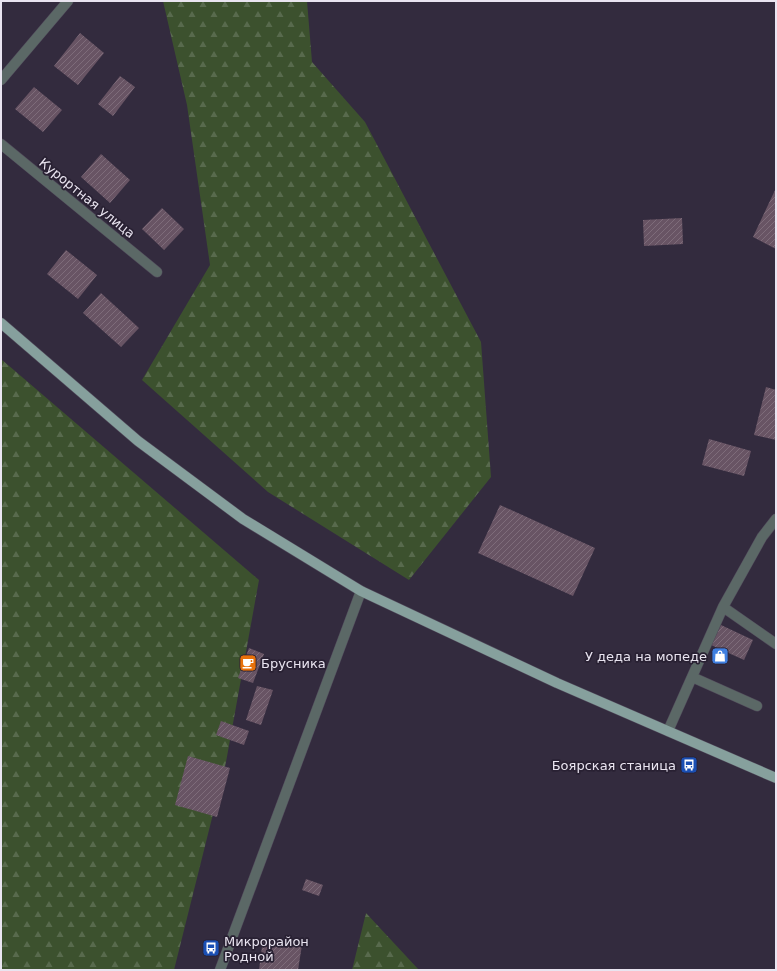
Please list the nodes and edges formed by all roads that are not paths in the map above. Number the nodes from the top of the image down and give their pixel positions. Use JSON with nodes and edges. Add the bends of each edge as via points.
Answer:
{"nodes":[{"id":1,"x":68,"y":1,"type":"edge"},
{"id":2,"x":1,"y":80,"type":"edge"},
{"id":3,"x":1,"y":144,"type":"edge"},
{"id":4,"x":157,"y":272,"type":"dead end"},
{"id":5,"x":1,"y":324,"type":"edge"},
{"id":6,"x":776,"y":519,"type":"edge"},
{"id":7,"x":361,"y":591,"type":"junction"},
{"id":8,"x":723,"y":607,"type":"junction"},
{"id":9,"x":776,"y":644,"type":"edge"},
{"id":10,"x":692,"y":677,"type":"junction"},
{"id":11,"x":757,"y":706,"type":"dead end"},
{"id":12,"x":668,"y":731,"type":"junction"},
{"id":13,"x":776,"y":778,"type":"edge"},
{"id":14,"x":225,"y":954,"type":"junction"},
{"id":15,"x":217,"y":970,"type":"edge"},
{"id":16,"x":220,"y":970,"type":"edge"}],
"edges":[{"from":1,"to":2,"type":"street"},
{"from":3,"to":4,"type":"street","name":"Курортная улица"},
{"from":5,"to":7,"type":"main road","via":[[138,441],[243,519]]},
{"from":6,"to":8,"type":"street","via":[[762,538]]},
{"from":7,"to":12,"type":"main road","via":[[557,683]]},
{"from":7,"to":14,"type":"street"},
{"from":8,"to":9,"type":"street"},
{"from":8,"to":10,"type":"street"},
{"from":10,"to":11,"type":"street"},
{"from":10,"to":12,"type":"street"},
{"from":12,"to":13,"type":"main road"},
{"from":14,"to":15,"type":"street"},
{"from":14,"to":16,"type":"street"}]}
